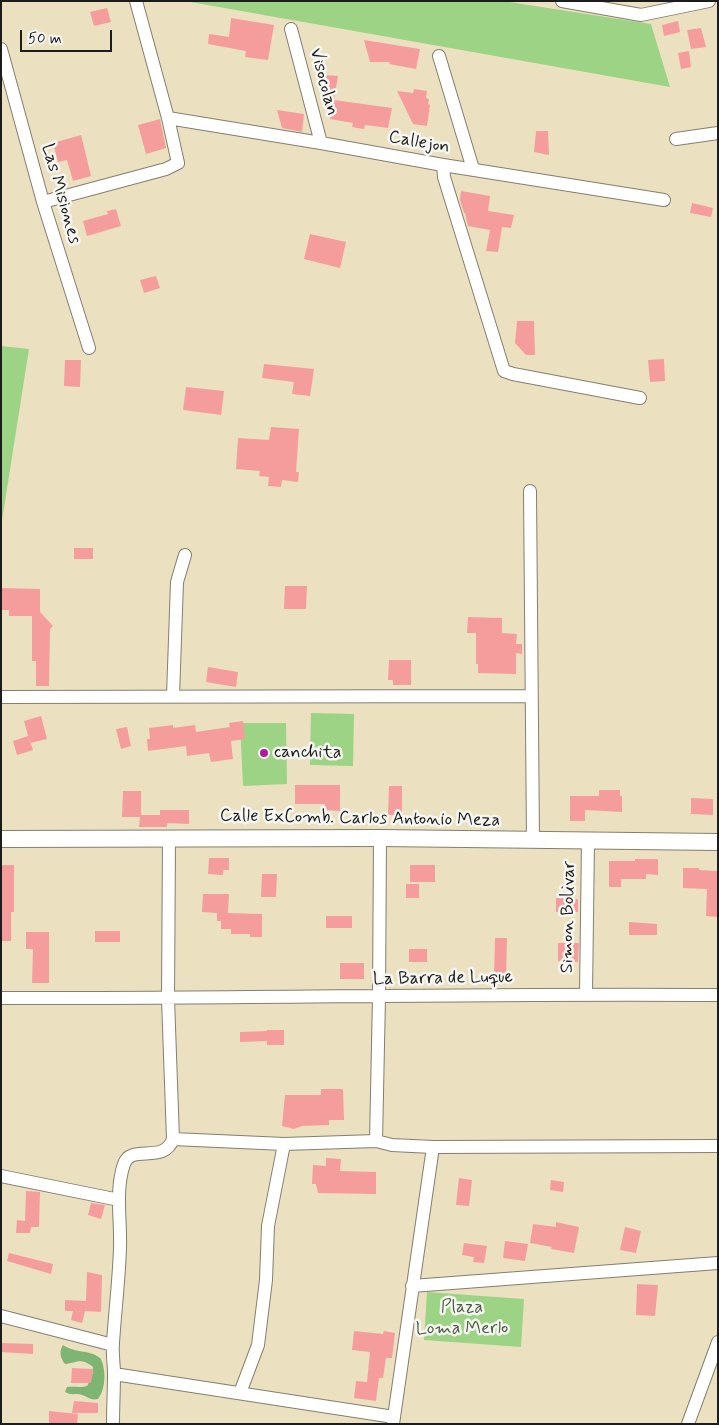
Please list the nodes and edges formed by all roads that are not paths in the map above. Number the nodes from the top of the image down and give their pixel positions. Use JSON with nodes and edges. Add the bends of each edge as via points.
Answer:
{"nodes":[{"id":1,"x":136,"y":1,"type":"edge"},
{"id":2,"x":562,"y":1,"type":"edge"},
{"id":3,"x":709,"y":1,"type":"edge"},
{"id":4,"x":291,"y":29,"type":"dead end"},
{"id":5,"x":1,"y":49,"type":"edge"},
{"id":6,"x":439,"y":56,"type":"dead end"},
{"id":7,"x":168,"y":118,"type":"junction"},
{"id":8,"x":718,"y":133,"type":"edge"},
{"id":9,"x":676,"y":139,"type":"dead end"},
{"id":10,"x":321,"y":143,"type":"junction"},
{"id":11,"x":444,"y":165,"type":"junction"},
{"id":12,"x":473,"y":169,"type":"junction"},
{"id":13,"x":664,"y":200,"type":"dead end"},
{"id":14,"x":44,"y":202,"type":"junction"},
{"id":15,"x":89,"y":348,"type":"dead end"},
{"id":16,"x":640,"y":398,"type":"dead end"},
{"id":17,"x":530,"y":491,"type":"dead end"},
{"id":18,"x":185,"y":555,"type":"dead end"},
{"id":19,"x":173,"y":696,"type":"junction"},
{"id":20,"x":531,"y":696,"type":"junction"},
{"id":21,"x":1,"y":697,"type":"edge"},
{"id":22,"x":169,"y":838,"type":"junction"},
{"id":23,"x":380,"y":838,"type":"junction"},
{"id":24,"x":1,"y":839,"type":"edge"},
{"id":25,"x":588,"y":840,"type":"junction"},
{"id":26,"x":533,"y":841,"type":"junction"},
{"id":27,"x":718,"y":842,"type":"edge"},
{"id":28,"x":586,"y":994,"type":"junction"},
{"id":29,"x":718,"y":995,"type":"edge"},
{"id":30,"x":379,"y":997,"type":"junction"},
{"id":31,"x":1,"y":998,"type":"edge"},
{"id":32,"x":168,"y":999,"type":"junction"},
{"id":33,"x":173,"y":1139,"type":"junction"},
{"id":34,"x":376,"y":1141,"type":"junction"},
{"id":35,"x":284,"y":1144,"type":"junction"},
{"id":36,"x":718,"y":1146,"type":"edge"},
{"id":37,"x":433,"y":1147,"type":"junction"},
{"id":38,"x":1,"y":1176,"type":"edge"},
{"id":39,"x":119,"y":1200,"type":"junction"},
{"id":40,"x":718,"y":1263,"type":"edge"},
{"id":41,"x":412,"y":1286,"type":"junction"},
{"id":42,"x":1,"y":1316,"type":"edge"},
{"id":43,"x":718,"y":1342,"type":"edge"},
{"id":44,"x":113,"y":1345,"type":"junction"},
{"id":45,"x":114,"y":1374,"type":"junction"},
{"id":46,"x":240,"y":1393,"type":"junction"},
{"id":47,"x":393,"y":1420,"type":"edge"},
{"id":48,"x":113,"y":1424,"type":"edge"},
{"id":49,"x":688,"y":1424,"type":"edge"}],
"edges":[{"from":1,"to":7,"type":"street"},
{"from":2,"to":3,"type":"street","via":[[642,15]]},
{"from":4,"to":10,"type":"street","name":"Visocolan"},
{"from":5,"to":14,"type":"street","name":"Las Misiones"},
{"from":6,"to":12,"type":"street"},
{"from":7,"to":10,"type":"street","name":"Callejon"},
{"from":7,"to":14,"type":"street","via":[[178,160],[176,165]]},
{"from":8,"to":9,"type":"street"},
{"from":10,"to":11,"type":"street","name":"Callejon"},
{"from":11,"to":12,"type":"street","name":"Callejon"},
{"from":11,"to":16,"type":"street","via":[[444,177],[504,371]]},
{"from":12,"to":13,"type":"street","name":"Callejon"},
{"from":14,"to":15,"type":"street","name":"Las Misiones"},
{"from":17,"to":20,"type":"street"},
{"from":18,"to":19,"type":"street","via":[[177,582]]},
{"from":19,"to":20,"type":"street"},
{"from":19,"to":21,"type":"street"},
{"from":20,"to":26,"type":"street"},
{"from":22,"to":23,"type":"street","name":"Calle ExComb. Carlos Antonio Meza"},
{"from":22,"to":24,"type":"street","name":"Calle ExComb. Carlos Antonio Meza"},
{"from":22,"to":32,"type":"street"},
{"from":23,"to":26,"type":"street","name":"Calle ExComb. Carlos Antonio Meza"},
{"from":23,"to":30,"type":"street"},
{"from":25,"to":26,"type":"street","name":"Calle ExComb. Carlos Antonio Meza"},
{"from":25,"to":27,"type":"street","name":"Calle ExComb. Carlos Antonio Meza"},
{"from":25,"to":28,"type":"street","name":"Simon Bolivar"},
{"from":28,"to":29,"type":"street","name":"La Barra de Luque"},
{"from":28,"to":30,"type":"street","name":"La Barra de Luque"},
{"from":30,"to":32,"type":"street","name":"La Barra de Luque"},
{"from":30,"to":34,"type":"street"},
{"from":31,"to":32,"type":"street","name":"La Barra de Luque"},
{"from":32,"to":33,"type":"street"},
{"from":33,"to":35,"type":"street"},
{"from":33,"to":39,"type":"street","via":[[165,1151],[133,1154],[124,1161]]},
{"from":34,"to":35,"type":"street"},
{"from":34,"to":37,"type":"street"},
{"from":35,"to":46,"type":"street","via":[[268,1226],[266,1280],[258,1345]]},
{"from":36,"to":37,"type":"street"},
{"from":37,"to":41,"type":"street"},
{"from":38,"to":39,"type":"street"},
{"from":39,"to":44,"type":"street","via":[[120,1254]]},
{"from":40,"to":41,"type":"street"},
{"from":41,"to":47,"type":"street"},
{"from":42,"to":44,"type":"street"},
{"from":43,"to":49,"type":"street"},
{"from":44,"to":45,"type":"street"},
{"from":45,"to":46,"type":"street"},
{"from":45,"to":48,"type":"street"},
{"from":46,"to":47,"type":"street"}]}
